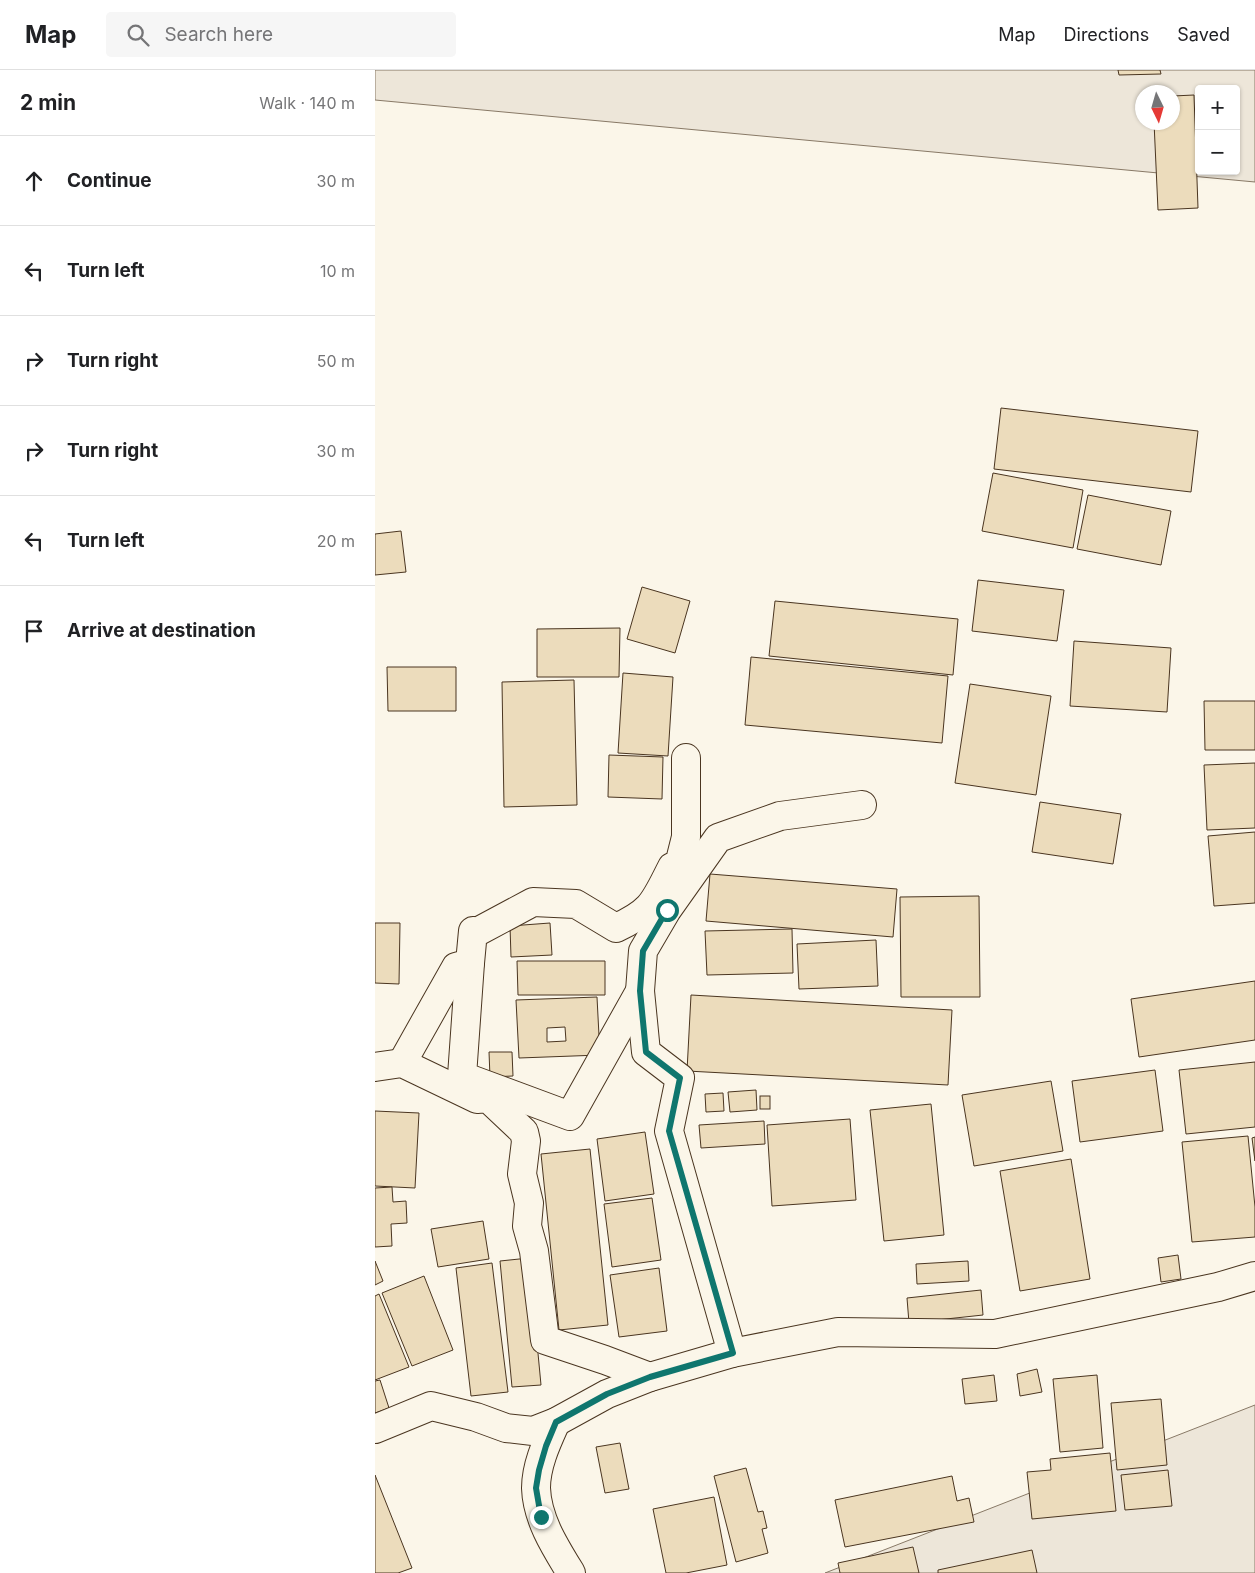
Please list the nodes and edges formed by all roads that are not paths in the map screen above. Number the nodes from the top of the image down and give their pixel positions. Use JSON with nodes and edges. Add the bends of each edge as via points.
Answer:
{"nodes":[{"id":1,"x":686,"y":758,"type":"dead end"},
{"id":2,"x":861,"y":805,"type":"dead end"},
{"id":3,"x":470,"y":963,"type":"junction"},
{"id":4,"x":640,"y":991,"type":"junction"},
{"id":5,"x":402,"y":1063,"type":"junction"},
{"id":6,"x":375,"y":1066,"type":"edge"},
{"id":7,"x":1255,"y":1276,"type":"edge"},
{"id":8,"x":733,"y":1353,"type":"junction"},
{"id":9,"x":650,"y":1377,"type":"junction"},
{"id":10,"x":556,"y":1422,"type":"junction"},
{"id":11,"x":375,"y":1429,"type":"edge"},
{"id":12,"x":571,"y":1573,"type":"edge"}],
"edges":[{"from":1,"to":3,"type":"street","via":[[686,837],[678,869],[672,867],[653,905],[637,918],[616,928],[576,904],[533,902],[477,932],[473,931]]},
{"from":2,"to":4,"type":"street","via":[[780,816],[718,838],[667,910],[643,951]]},
{"from":3,"to":4,"type":"street","via":[[462,1076],[570,1116]]},
{"from":3,"to":5,"type":"street","via":[[456,967]]},
{"from":4,"to":8,"type":"street","via":[[646,1052],[680,1078],[669,1131]]},
{"from":5,"to":6,"type":"street"},
{"from":5,"to":9,"type":"street","via":[[477,1099],[488,1098],[524,1132],[522,1174],[529,1204],[527,1226],[534,1251],[545,1340]]},
{"from":7,"to":8,"type":"street","via":[[1218,1287],[995,1334],[838,1332]]},
{"from":8,"to":9,"type":"street"},
{"from":9,"to":10,"type":"street","via":[[607,1394]]},
{"from":10,"to":11,"type":"street","via":[[533,1431],[506,1428],[431,1406]]},
{"from":10,"to":12,"type":"street","via":[[546,1446],[536,1488],[541,1517]]}]}
